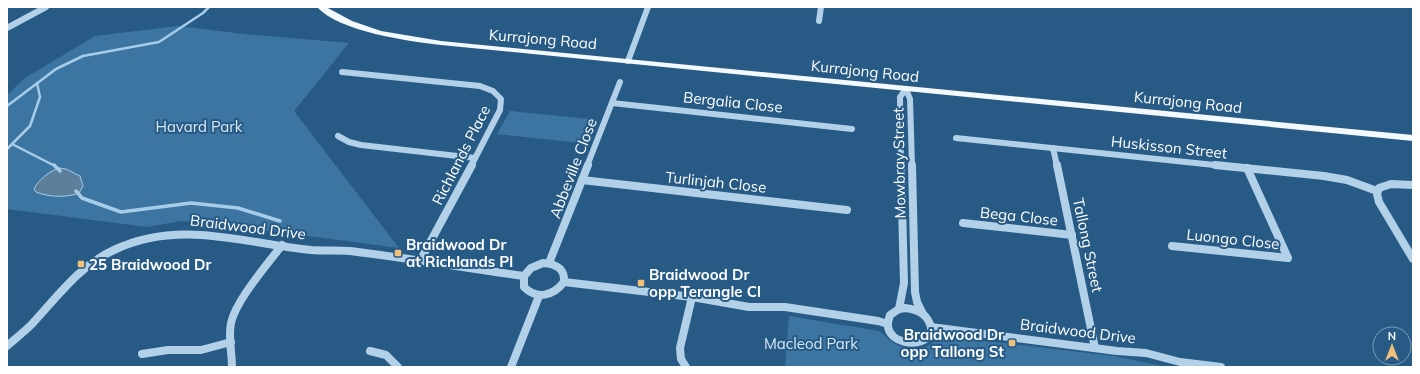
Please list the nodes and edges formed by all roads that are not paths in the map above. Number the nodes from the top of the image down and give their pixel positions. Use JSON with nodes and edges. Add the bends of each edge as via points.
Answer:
{"nodes":[{"id":1,"x":46,"y":7,"type":"edge"},
{"id":2,"x":321,"y":7,"type":"edge"},
{"id":3,"x":648,"y":7,"type":"edge"},
{"id":4,"x":820,"y":7,"type":"edge"},
{"id":5,"x":819,"y":21,"type":"dead end"},
{"id":6,"x":7,"y":28,"type":"edge"},
{"id":7,"x":628,"y":61,"type":"junction"},
{"id":8,"x":342,"y":72,"type":"dead end"},
{"id":9,"x":620,"y":82,"type":"dead end"},
{"id":10,"x":906,"y":89,"type":"junction"},
{"id":11,"x":612,"y":103,"type":"junction"},
{"id":12,"x":852,"y":129,"type":"dead end"},
{"id":13,"x":338,"y":136,"type":"dead end"},
{"id":14,"x":956,"y":138,"type":"dead end"},
{"id":15,"x":1413,"y":138,"type":"edge"},
{"id":16,"x":1054,"y":148,"type":"junction"},
{"id":17,"x":475,"y":158,"type":"junction"},
{"id":18,"x":1247,"y":168,"type":"junction"},
{"id":19,"x":582,"y":180,"type":"junction"},
{"id":20,"x":1413,"y":185,"type":"edge"},
{"id":21,"x":1377,"y":191,"type":"junction"},
{"id":22,"x":847,"y":210,"type":"dead end"},
{"id":23,"x":963,"y":223,"type":"dead end"},
{"id":24,"x":1072,"y":235,"type":"junction"},
{"id":25,"x":282,"y":245,"type":"junction"},
{"id":26,"x":1172,"y":246,"type":"dead end"},
{"id":27,"x":1413,"y":259,"type":"edge"},
{"id":28,"x":420,"y":261,"type":"junction"},
{"id":29,"x":549,"y":263,"type":"junction"},
{"id":30,"x":524,"y":276,"type":"junction"},
{"id":31,"x":564,"y":282,"type":"junction"},
{"id":32,"x":539,"y":296,"type":"junction"},
{"id":33,"x":692,"y":297,"type":"junction"},
{"id":34,"x":899,"y":309,"type":"junction"},
{"id":35,"x":923,"y":314,"type":"junction"},
{"id":36,"x":888,"y":324,"type":"junction"},
{"id":37,"x":931,"y":327,"type":"junction"},
{"id":38,"x":231,"y":342,"type":"junction"},
{"id":39,"x":7,"y":346,"type":"edge"},
{"id":40,"x":1095,"y":348,"type":"junction"},
{"id":41,"x":370,"y":351,"type":"dead end"},
{"id":42,"x":142,"y":354,"type":"dead end"},
{"id":43,"x":232,"y":367,"type":"edge"},
{"id":44,"x":398,"y":367,"type":"edge"},
{"id":45,"x":511,"y":367,"type":"edge"},
{"id":46,"x":686,"y":367,"type":"edge"},
{"id":47,"x":1221,"y":367,"type":"edge"}],
"edges":[{"from":1,"to":6,"type":"street"},
{"from":2,"to":7,"type":"main road","name":"Kurrajong Road","via":[[352,24],[398,37]]},
{"from":3,"to":7,"type":"street"},
{"from":4,"to":5,"type":"street"},
{"from":7,"to":10,"type":"main road","name":"Kurrajong Road"},
{"from":8,"to":17,"type":"street","name":"Richlands Place","via":[[480,86],[493,90],[501,99],[500,110]]},
{"from":9,"to":11,"type":"street","name":"Abbeville Close"},
{"from":10,"to":15,"type":"main road","name":"Kurrajong Road"},
{"from":10,"to":34,"type":"street","name":"Mowbray Street","via":[[900,97],[904,283]]},
{"from":10,"to":35,"type":"street","name":"Mowbray Street","via":[[910,99],[915,292]]},
{"from":11,"to":12,"type":"street","name":"Bergalia Close"},
{"from":11,"to":19,"type":"street","name":"Abbeville Close"},
{"from":13,"to":17,"type":"street","via":[[361,145]]},
{"from":14,"to":16,"type":"street","name":"Huskisson Street"},
{"from":16,"to":18,"type":"street","name":"Huskisson Street"},
{"from":16,"to":24,"type":"street","name":"Tallong Street"},
{"from":17,"to":28,"type":"street","name":"Richlands Place"},
{"from":18,"to":21,"type":"street","name":"Huskisson Street","via":[[1341,178]]},
{"from":18,"to":26,"type":"street","name":"Luongo Close","via":[[1288,258]]},
{"from":19,"to":22,"type":"street","name":"Turlinjah Close"},
{"from":19,"to":29,"type":"street","name":"Abbeville Close"},
{"from":20,"to":21,"type":"street","via":[[1390,183]]},
{"from":21,"to":27,"type":"street","via":[[1379,202]]},
{"from":23,"to":24,"type":"street","name":"Bega Close"},
{"from":24,"to":40,"type":"street","name":"Tallong Street"},
{"from":25,"to":28,"type":"street","name":"Braidwood Drive"},
{"from":25,"to":38,"type":"street","via":[[233,316]]},
{"from":25,"to":39,"type":"street","name":"Braidwood Drive","via":[[190,233],[160,235],[130,243],[100,257],[75,276]]},
{"from":28,"to":30,"type":"street","name":"Braidwood Drive"},
{"from":29,"to":30,"type":"street","via":[[531,268]]},
{"from":29,"to":31,"type":"street","via":[[560,267]]},
{"from":30,"to":32,"type":"street","via":[[524,287],[527,291]]},
{"from":31,"to":32,"type":"street","via":[[557,290]]},
{"from":31,"to":33,"type":"street"},
{"from":32,"to":45,"type":"street"},
{"from":33,"to":36,"type":"street","via":[[749,307],[791,308]]},
{"from":33,"to":46,"type":"street","via":[[680,348],[681,359]]},
{"from":34,"to":35,"type":"street","via":[[911,308]]},
{"from":34,"to":36,"type":"street","via":[[890,315]]},
{"from":35,"to":37,"type":"street"},
{"from":36,"to":37,"type":"street","via":[[894,336],[900,341],[916,344],[928,338]]},
{"from":37,"to":40,"type":"street","name":"Braidwood Drive"},
{"from":38,"to":42,"type":"street","via":[[201,350],[168,350]]},
{"from":38,"to":43,"type":"street"},
{"from":40,"to":47,"type":"street","name":"Braidwood Drive","via":[[1146,353],[1180,362]]},
{"from":41,"to":44,"type":"street","via":[[386,354]]}]}
